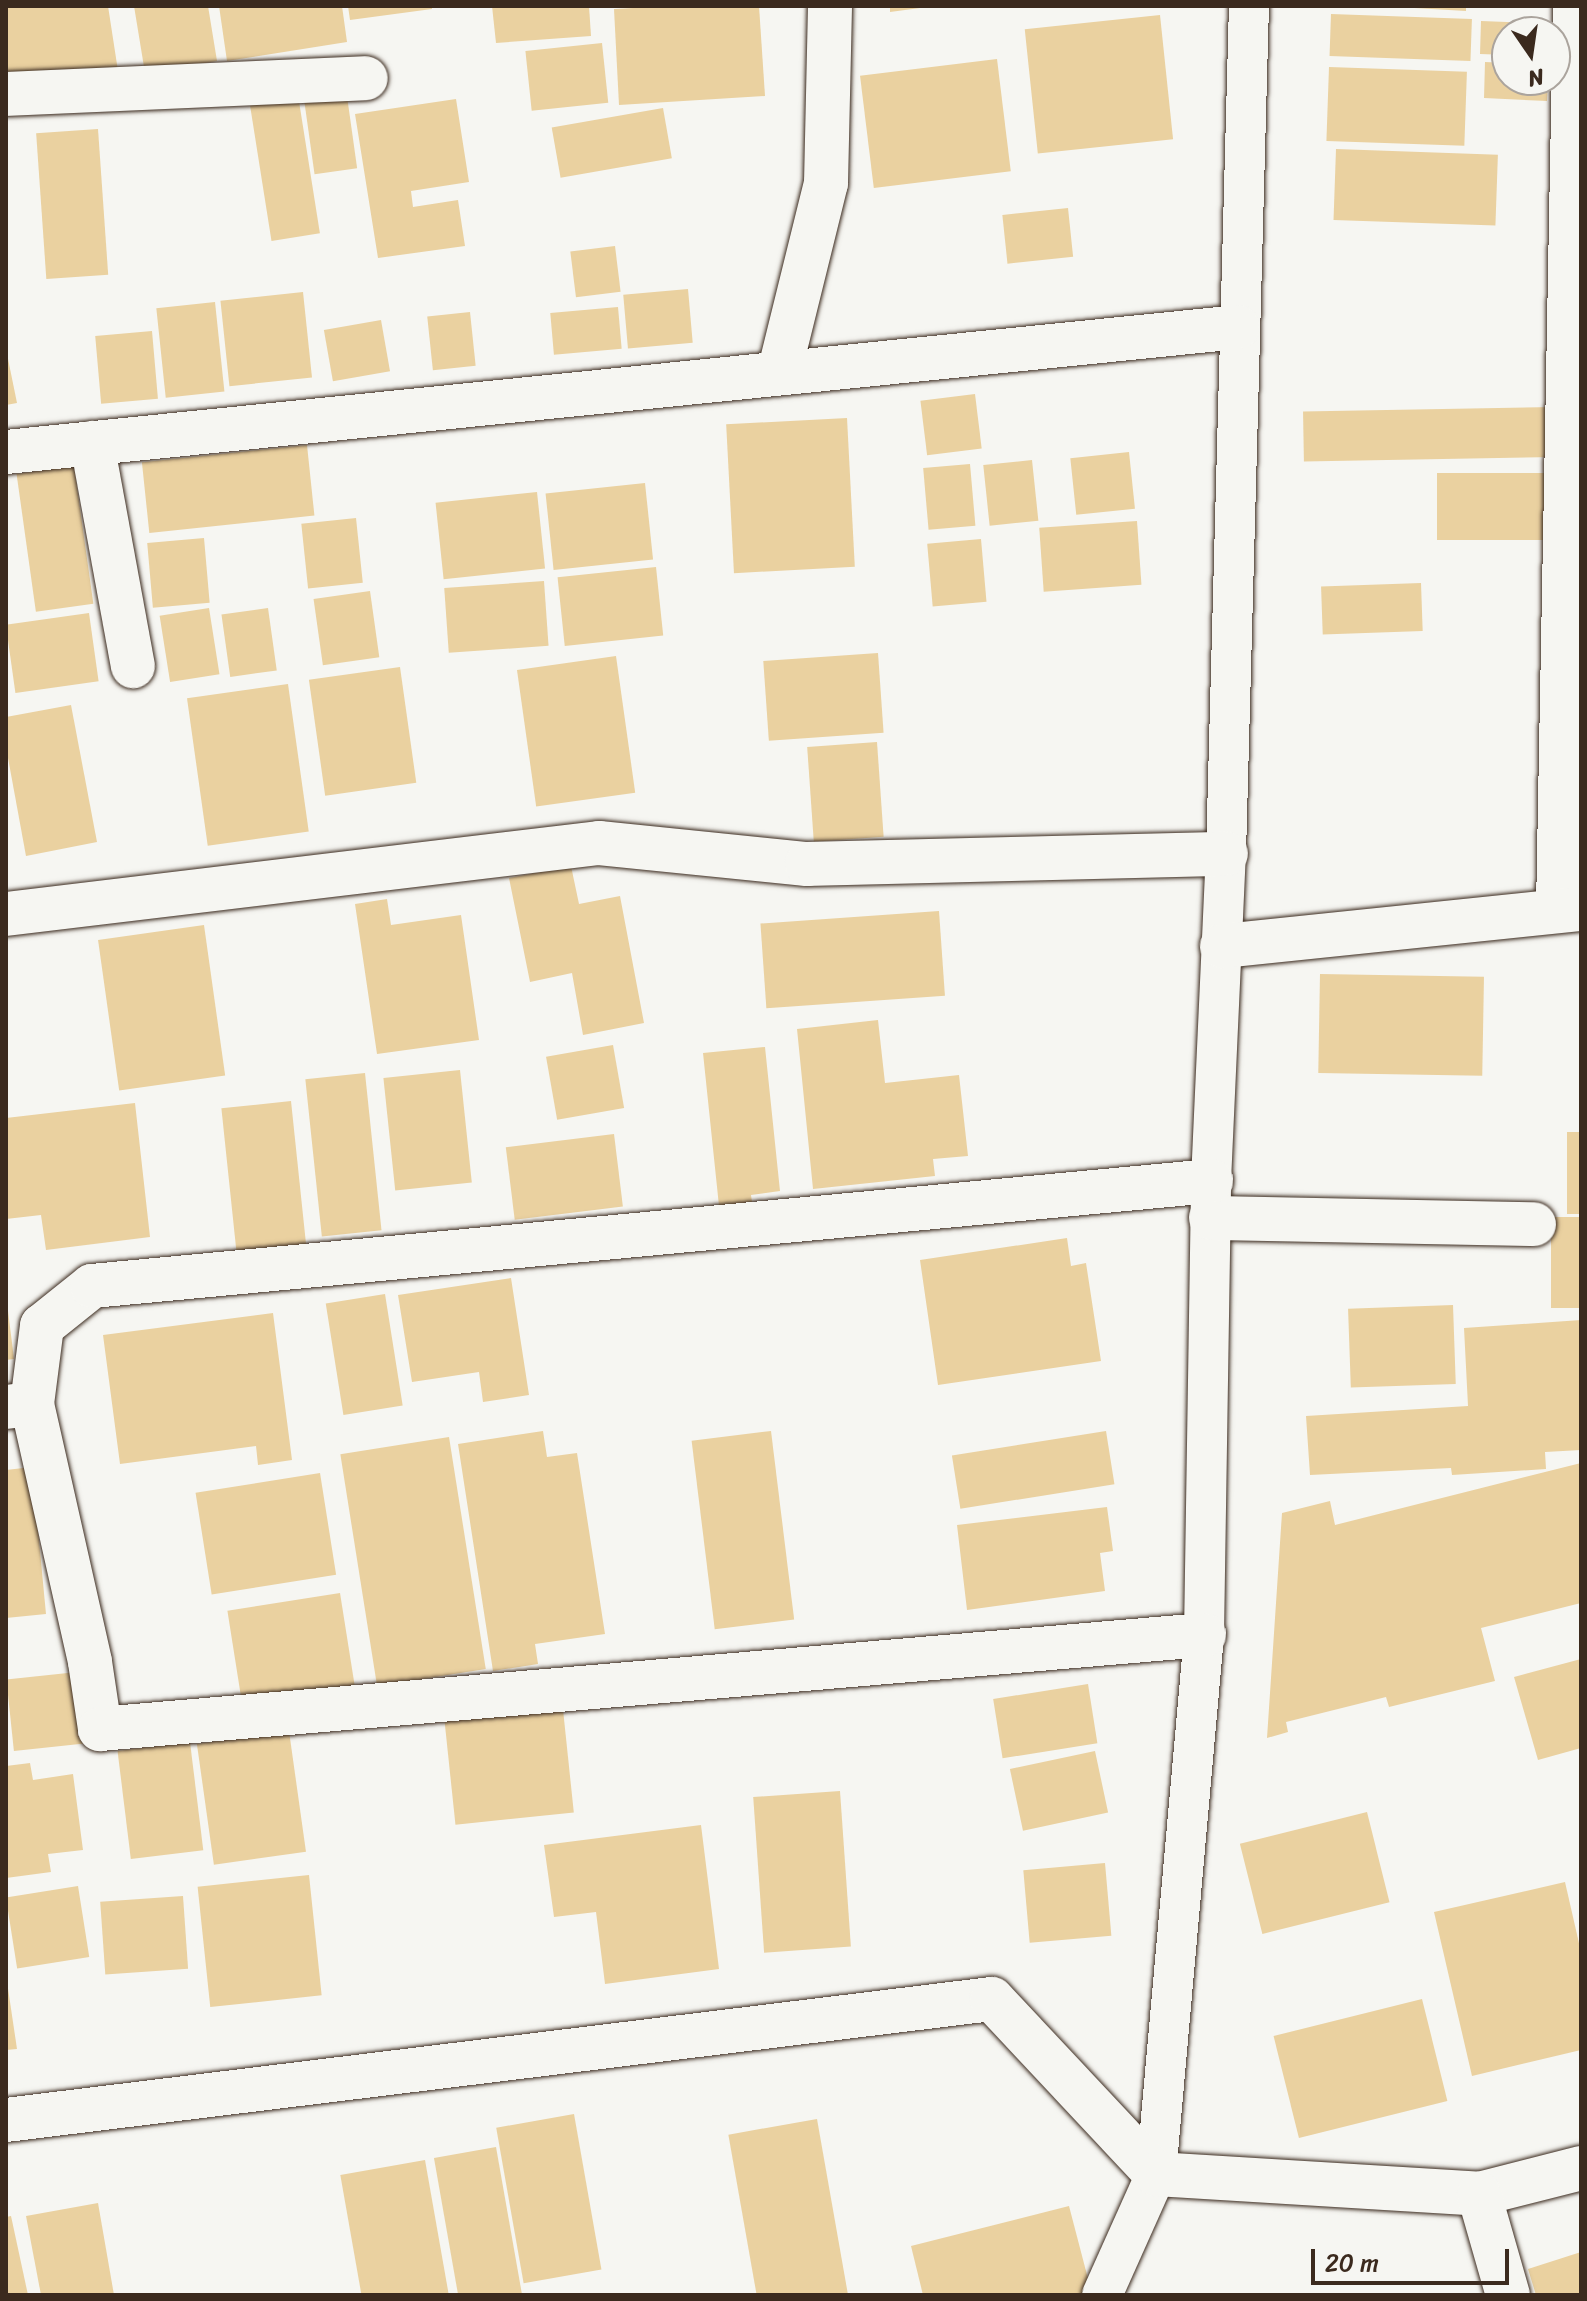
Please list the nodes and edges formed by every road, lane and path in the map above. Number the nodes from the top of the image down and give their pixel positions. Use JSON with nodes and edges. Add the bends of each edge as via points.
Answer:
{"nodes":[{"id":1,"x":830,"y":6,"type":"edge"},
{"id":2,"x":1249,"y":6,"type":"edge"},
{"id":3,"x":1575,"y":6,"type":"edge"},
{"id":4,"x":366,"y":78,"type":"dead end"},
{"id":5,"x":6,"y":94,"type":"edge"},
{"id":6,"x":1576,"y":193,"type":"edge"},
{"id":7,"x":1238,"y":327,"type":"junction"},
{"id":8,"x":779,"y":373,"type":"junction"},
{"id":9,"x":92,"y":443,"type":"junction"},
{"id":10,"x":6,"y":452,"type":"edge"},
{"id":11,"x":133,"y":666,"type":"dead end"},
{"id":12,"x":1226,"y":854,"type":"junction"},
{"id":13,"x":1570,"y":909,"type":"edge"},
{"id":14,"x":6,"y":914,"type":"edge"},
{"id":15,"x":1222,"y":946,"type":"junction"},
{"id":16,"x":1211,"y":1199,"type":"junction"},
{"id":17,"x":1534,"y":1224,"type":"dead end"},
{"id":18,"x":19,"y":1406,"type":"edge"},
{"id":19,"x":1204,"y":1635,"type":"junction"},
{"id":20,"x":6,"y":2120,"type":"edge"},
{"id":21,"x":1581,"y":2168,"type":"edge"},
{"id":22,"x":1156,"y":2174,"type":"junction"},
{"id":23,"x":1479,"y":2194,"type":"junction"},
{"id":24,"x":1102,"y":2295,"type":"edge"},
{"id":25,"x":1508,"y":2295,"type":"edge"}],
"edges":[{"from":1,"to":8,"type":"street","via":[[826,183]]},
{"from":2,"to":7,"type":"lane"},
{"from":3,"to":6,"type":"street"},
{"from":4,"to":5,"type":"street"},
{"from":6,"to":13,"type":"street"},
{"from":7,"to":8,"type":"street"},
{"from":7,"to":12,"type":"lane"},
{"from":8,"to":9,"type":"street"},
{"from":9,"to":10,"type":"street"},
{"from":9,"to":11,"type":"street"},
{"from":12,"to":14,"type":"street","via":[[807,864],[599,843]]},
{"from":12,"to":15,"type":"lane"},
{"from":13,"to":15,"type":"street"},
{"from":15,"to":16,"type":"lane"},
{"from":16,"to":17,"type":"street"},
{"from":16,"to":18,"type":"street","via":[[92,1286],[42,1326]]},
{"from":16,"to":19,"type":"lane"},
{"from":18,"to":19,"type":"street","via":[[90,1662],[100,1729]]},
{"from":19,"to":22,"type":"lane"},
{"from":20,"to":22,"type":"street","via":[[992,1999]]},
{"from":21,"to":23,"type":"street"},
{"from":22,"to":23,"type":"street"},
{"from":22,"to":24,"type":"lane"},
{"from":23,"to":25,"type":"street"}]}
